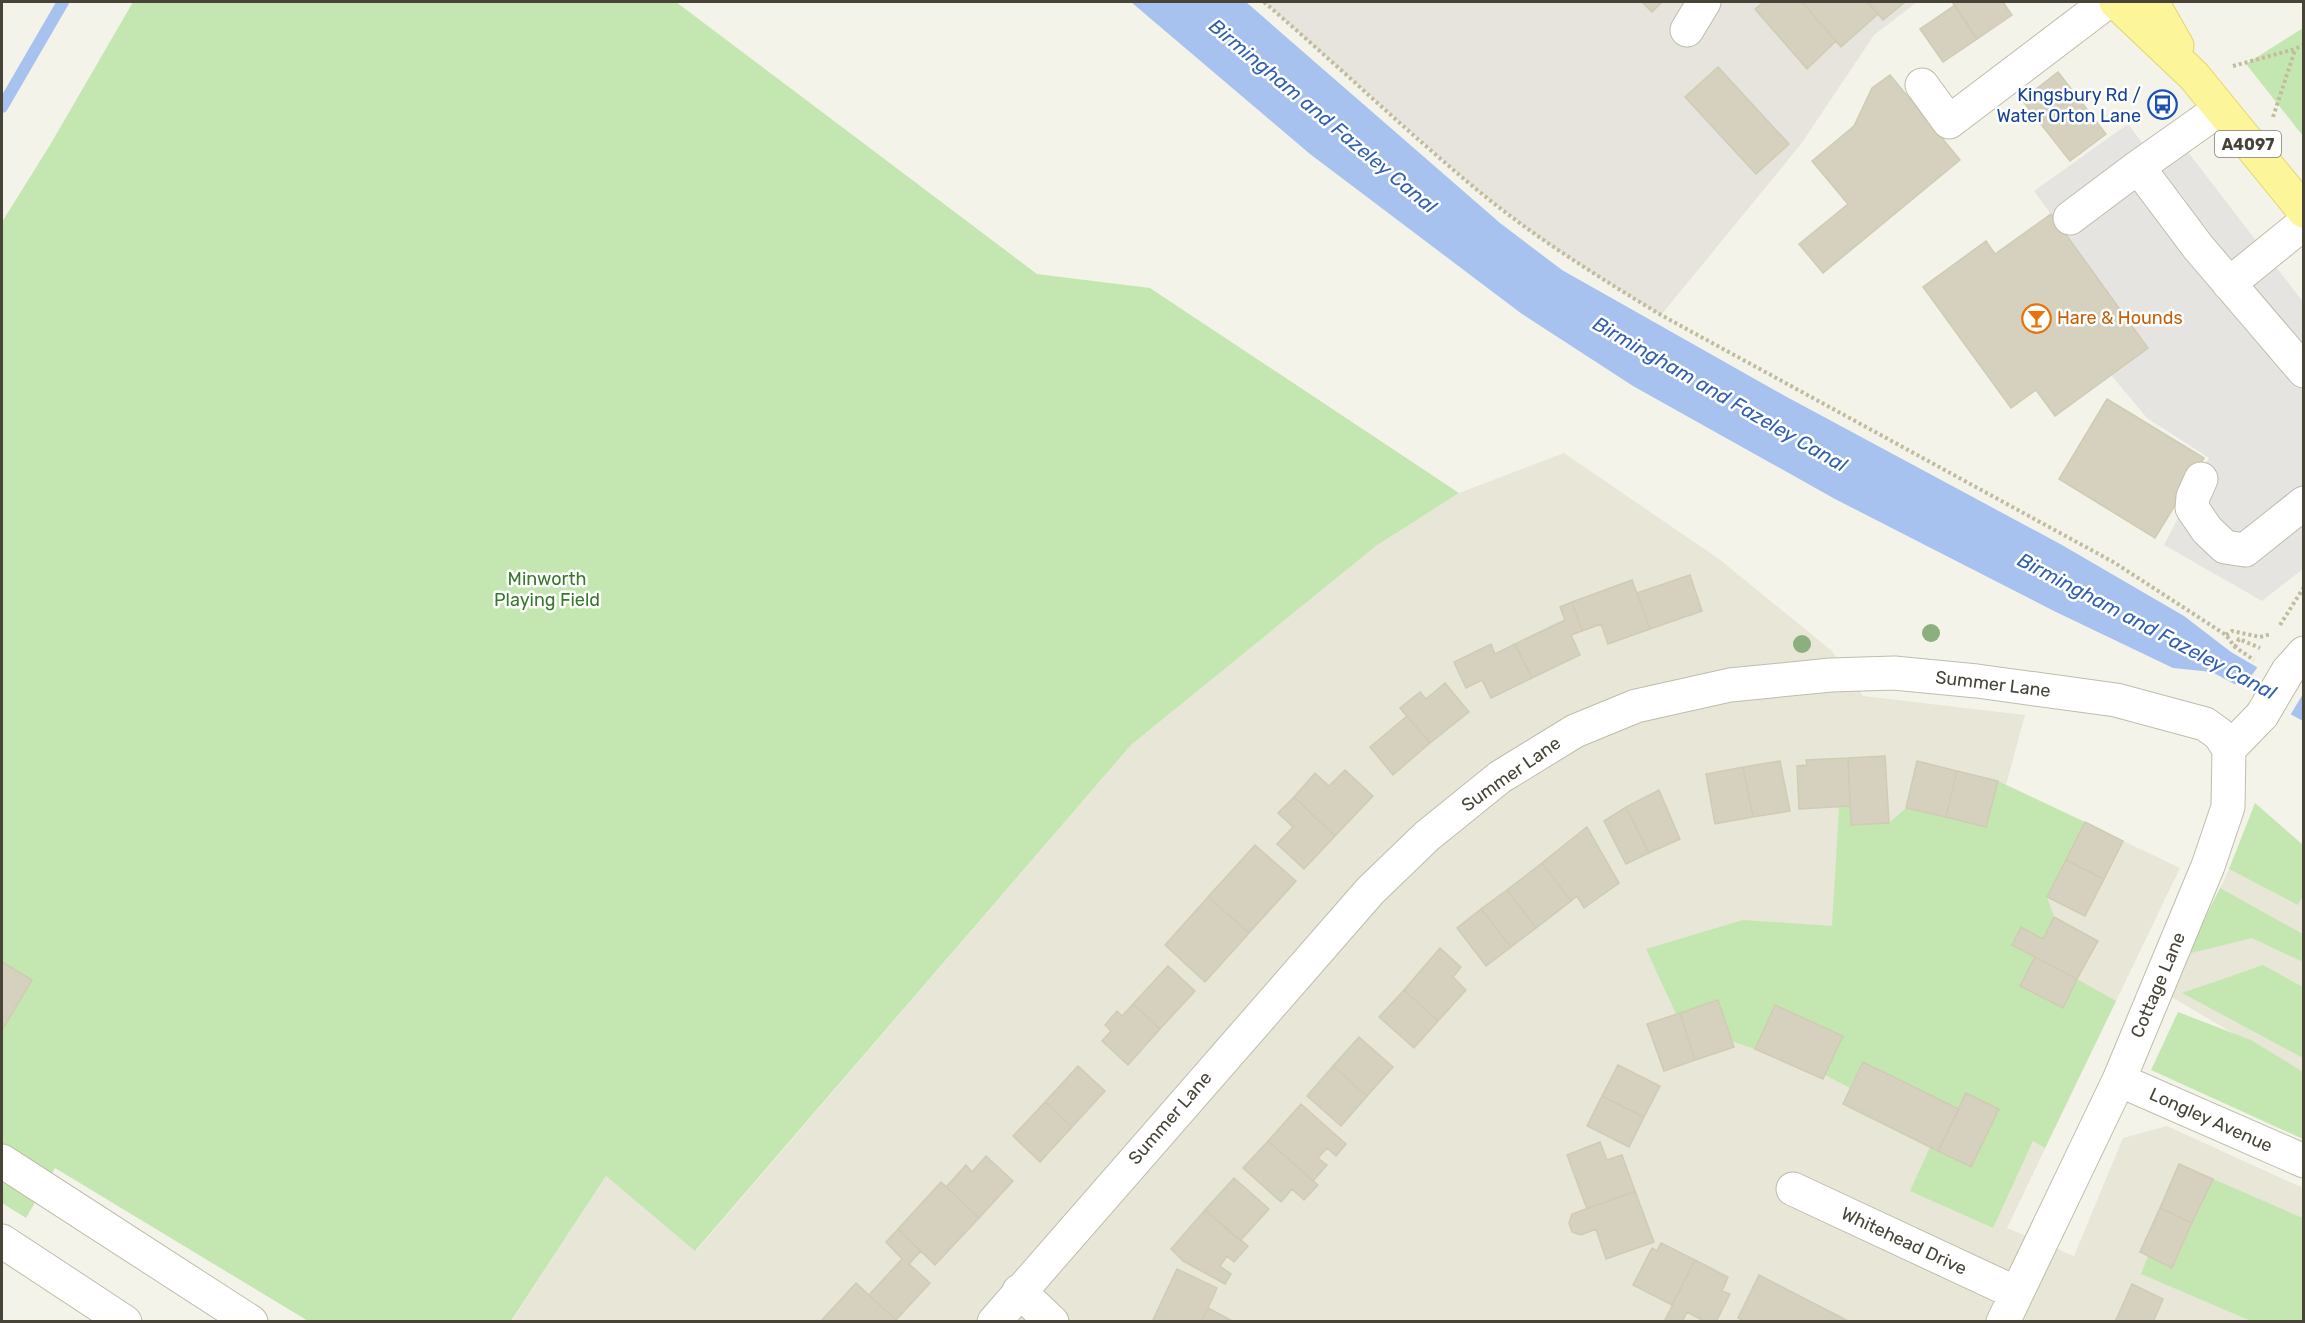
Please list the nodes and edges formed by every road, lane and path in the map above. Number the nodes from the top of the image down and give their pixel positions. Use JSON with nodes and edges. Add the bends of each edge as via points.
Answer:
{"nodes":[{"id":1,"x":1264,"y":2,"type":"edge"},
{"id":2,"x":1704,"y":2,"type":"edge"},
{"id":3,"x":2106,"y":2,"type":"edge"},
{"id":4,"x":2116,"y":2,"type":"edge"},
{"id":5,"x":2152,"y":2,"type":"edge"},
{"id":6,"x":1687,"y":30,"type":"dead end"},
{"id":7,"x":2304,"y":44,"type":"edge"},
{"id":8,"x":2295,"y":49,"type":"junction"},
{"id":9,"x":2194,"y":76,"type":"junction"},
{"id":10,"x":1922,"y":86,"type":"dead end"},
{"id":11,"x":2220,"y":109,"type":"junction"},
{"id":12,"x":2259,"y":157,"type":"junction"},
{"id":13,"x":2138,"y":167,"type":"junction"},
{"id":14,"x":2304,"y":212,"type":"edge"},
{"id":15,"x":2070,"y":218,"type":"dead end"},
{"id":16,"x":2304,"y":223,"type":"edge"},
{"id":17,"x":2229,"y":284,"type":"junction"},
{"id":18,"x":2304,"y":371,"type":"edge"},
{"id":19,"x":2201,"y":480,"type":"dead end"},
{"id":20,"x":2304,"y":503,"type":"edge"},
{"id":21,"x":2304,"y":587,"type":"edge"},
{"id":22,"x":2226,"y":634,"type":"junction"},
{"id":23,"x":2268,"y":645,"type":"dead end"},
{"id":24,"x":2235,"y":647,"type":"junction"},
{"id":25,"x":2257,"y":662,"type":"dead end"},
{"id":26,"x":2296,"y":662,"type":"edge"},
{"id":27,"x":2229,"y":749,"type":"junction"},
{"id":28,"x":2119,"y":1080,"type":"junction"},
{"id":29,"x":2,"y":1161,"type":"edge"},
{"id":30,"x":2304,"y":1161,"type":"edge"},
{"id":31,"x":1793,"y":1189,"type":"dead end"},
{"id":32,"x":2,"y":1241,"type":"edge"},
{"id":33,"x":1019,"y":1291,"type":"junction"},
{"id":34,"x":2009,"y":1307,"type":"edge"},
{"id":35,"x":125,"y":1322,"type":"edge"},
{"id":36,"x":251,"y":1322,"type":"edge"},
{"id":37,"x":994,"y":1322,"type":"edge"},
{"id":38,"x":1052,"y":1322,"type":"edge"}],
"edges":[{"from":1,"to":22,"type":"path","via":[[1477,190],[1545,242],[1661,315],[2115,562]]},
{"from":2,"to":6,"type":"street"},
{"from":3,"to":10,"type":"street","via":[[1948,122]]},
{"from":4,"to":9,"type":"main road","number":"A4097"},
{"from":5,"to":9,"type":"main road","number":"A4097"},
{"from":7,"to":8,"type":"path"},
{"from":8,"to":9,"type":"path"},
{"from":8,"to":12,"type":"path"},
{"from":9,"to":11,"type":"main road","number":"A4097"},
{"from":11,"to":12,"type":"main road","number":"A4097"},
{"from":11,"to":13,"type":"street"},
{"from":12,"to":14,"type":"main road","number":"A4097"},
{"from":13,"to":15,"type":"street"},
{"from":13,"to":17,"type":"street"},
{"from":16,"to":17,"type":"street"},
{"from":17,"to":18,"type":"street"},
{"from":19,"to":20,"type":"street","via":[[2192,508],[2207,530],[2225,546],[2245,550]]},
{"from":21,"to":22,"type":"path","via":[[2278,629],[2269,636],[2260,638],[2232,631]]},
{"from":22,"to":24,"type":"path"},
{"from":23,"to":24,"type":"path","via":[[2260,648],[2239,639]]},
{"from":24,"to":25,"type":"path"},
{"from":26,"to":27,"type":"street","bridge":true,"via":[[2262,715]]},
{"from":27,"to":28,"type":"street","name":"Cottage Lane","via":[[2228,807],[2208,866]]},
{"from":27,"to":33,"type":"street","name":"Summer Lane","via":[[2219,734],[2205,724],[2116,700],[1893,673],[1730,685],[1636,706],[1575,731],[1500,777],[1427,836],[1370,891]]},
{"from":28,"to":30,"type":"street","name":"Longley Avenue"},
{"from":28,"to":34,"type":"street","name":"Cottage Lane"},
{"from":29,"to":36,"type":"street"},
{"from":31,"to":34,"type":"street","name":"Whitehead Drive"},
{"from":32,"to":35,"type":"street"},
{"from":33,"to":37,"type":"street","name":"Summer Lane"},
{"from":33,"to":38,"type":"street"}]}
